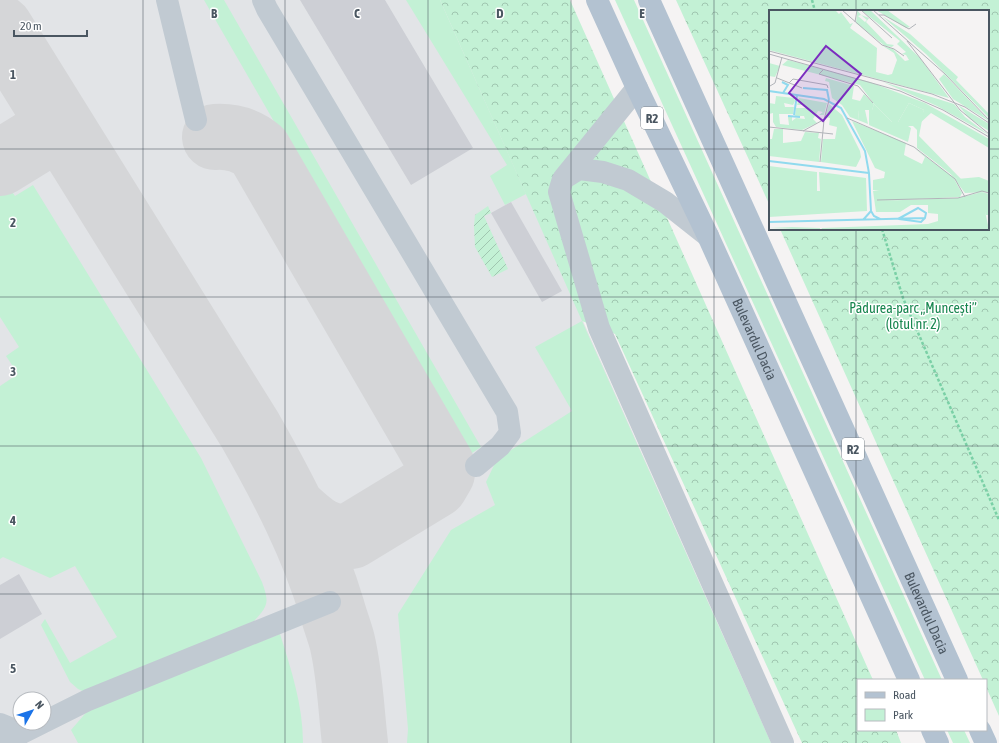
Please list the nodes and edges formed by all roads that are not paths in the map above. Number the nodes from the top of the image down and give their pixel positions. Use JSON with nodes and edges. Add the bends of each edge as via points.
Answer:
{"nodes":[{"id":1,"x":167,"y":0,"type":"edge"},
{"id":2,"x":263,"y":0,"type":"edge"},
{"id":3,"x":597,"y":0,"type":"edge"},
{"id":4,"x":649,"y":0,"type":"edge"},
{"id":5,"x":637,"y":88,"type":"junction"},
{"id":6,"x":196,"y":120,"type":"dead end"},
{"id":7,"x":563,"y":179,"type":"junction"},
{"id":8,"x":708,"y":236,"type":"junction"},
{"id":9,"x":476,"y":466,"type":"dead end"},
{"id":10,"x":330,"y":602,"type":"dead end"},
{"id":11,"x":910,"y":679,"type":"edge"},
{"id":12,"x":958,"y":679,"type":"edge"},
{"id":13,"x":52,"y":718,"type":"edge"},
{"id":14,"x":0,"y":724,"type":"edge"},
{"id":15,"x":28,"y":731,"type":"edge"},
{"id":16,"x":932,"y":731,"type":"edge"},
{"id":17,"x":980,"y":731,"type":"edge"},
{"id":18,"x":14,"y":738,"type":"edge"},
{"id":19,"x":783,"y":743,"type":"edge"},
{"id":20,"x":938,"y":743,"type":"edge"},
{"id":21,"x":986,"y":743,"type":"edge"}],
"edges":[{"from":1,"to":6,"type":"lane"},
{"from":2,"to":9,"type":"lane","via":[[507,412],[510,433],[500,446]]},
{"from":3,"to":5,"type":"main road","name":"Bulevardul Dacia","number":"R2"},
{"from":4,"to":12,"type":"main road","name":"Bulevardul Dacia","number":"R2"},
{"from":5,"to":7,"type":"lane"},
{"from":5,"to":8,"type":"main road","name":"Bulevardul Dacia","number":"R2"},
{"from":7,"to":8,"type":"lane","via":[[580,170],[603,172],[628,180],[665,202]]},
{"from":7,"to":19,"type":"lane","via":[[559,192],[599,328]]},
{"from":8,"to":11,"type":"main road","name":"Bulevardul Dacia","number":"R2"},
{"from":10,"to":13,"type":"lane","via":[[88,700]]},
{"from":14,"to":18,"type":"lane"},
{"from":15,"to":18,"type":"lane"},
{"from":16,"to":20,"type":"main road"},
{"from":17,"to":21,"type":"main road"}]}
